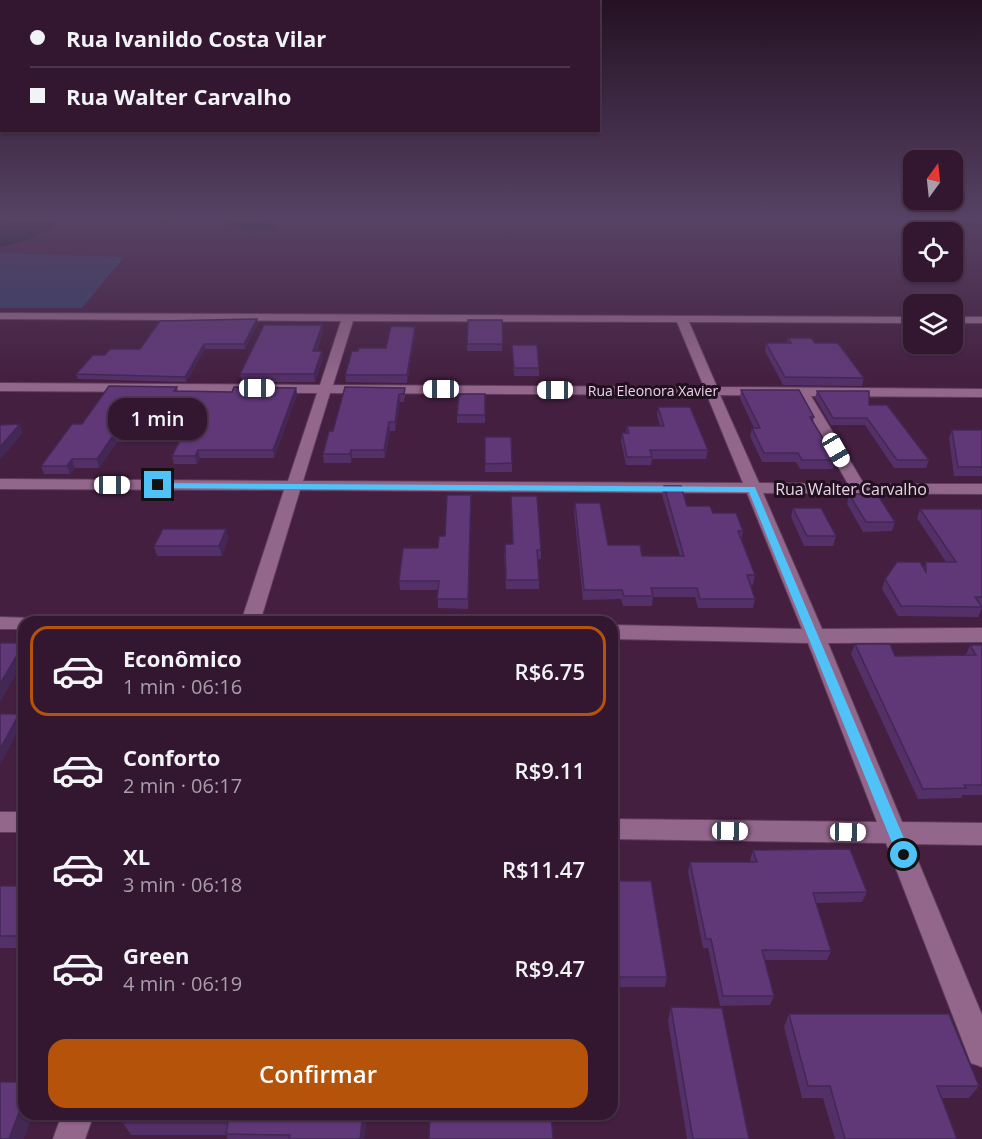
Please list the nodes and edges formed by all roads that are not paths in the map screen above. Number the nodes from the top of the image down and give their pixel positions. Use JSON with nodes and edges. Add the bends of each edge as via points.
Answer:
{"nodes":[{"id":1,"x":0,"y":316,"type":"edge"},
{"id":2,"x":16,"y":316,"type":"junction"},
{"id":3,"x":348,"y":317,"type":"junction"},
{"id":4,"x":682,"y":320,"type":"junction"},
{"id":5,"x":903,"y":320,"type":"edge"},
{"id":6,"x":963,"y":320,"type":"edge"},
{"id":7,"x":982,"y":320,"type":"edge"},
{"id":8,"x":0,"y":331,"type":"edge"},
{"id":9,"x":0,"y":387,"type":"edge"},
{"id":10,"x":327,"y":388,"type":"junction"},
{"id":11,"x":714,"y":392,"type":"junction"},
{"id":12,"x":802,"y":392,"type":"junction"},
{"id":13,"x":982,"y":393,"type":"edge"},
{"id":14,"x":0,"y":484,"type":"edge"},
{"id":15,"x":292,"y":486,"type":"junction"},
{"id":16,"x":752,"y":489,"type":"junction"},
{"id":17,"x":859,"y":489,"type":"junction"},
{"id":18,"x":982,"y":489,"type":"edge"},
{"id":19,"x":252,"y":616,"type":"edge"},
{"id":20,"x":0,"y":623,"type":"edge"},
{"id":21,"x":18,"y":623,"type":"edge"},
{"id":22,"x":618,"y":632,"type":"edge"},
{"id":23,"x":982,"y":635,"type":"edge"},
{"id":24,"x":815,"y":636,"type":"junction"},
{"id":25,"x":0,"y":822,"type":"edge"},
{"id":26,"x":18,"y":822,"type":"edge"},
{"id":27,"x":618,"y":829,"type":"edge"},
{"id":28,"x":895,"y":833,"type":"junction"},
{"id":29,"x":982,"y":834,"type":"edge"},
{"id":30,"x":982,"y":1052,"type":"edge"},
{"id":31,"x":76,"y":1120,"type":"edge"},
{"id":32,"x":69,"y":1139,"type":"edge"}],
"edges":[{"from":1,"to":2,"type":"street"},
{"from":2,"to":3,"type":"street"},
{"from":2,"to":8,"type":"street"},
{"from":3,"to":4,"type":"street"},
{"from":3,"to":10,"type":"street"},
{"from":4,"to":5,"type":"street"},
{"from":4,"to":11,"type":"street"},
{"from":6,"to":7,"type":"street"},
{"from":9,"to":10,"type":"street","name":"Rua Eleonora Xavier"},
{"from":10,"to":11,"type":"street","name":"Rua Eleonora Xavier"},
{"from":10,"to":15,"type":"street"},
{"from":11,"to":12,"type":"street","name":"Rua Eleonora Xavier"},
{"from":11,"to":16,"type":"street"},
{"from":12,"to":13,"type":"street","name":"Rua Eleonora Xavier"},
{"from":12,"to":17,"type":"street"},
{"from":14,"to":15,"type":"street","name":"Rua Walter Carvalho"},
{"from":15,"to":16,"type":"street","name":"Rua Walter Carvalho"},
{"from":15,"to":19,"type":"street"},
{"from":16,"to":17,"type":"street","name":"Rua Walter Carvalho"},
{"from":16,"to":24,"type":"street"},
{"from":17,"to":18,"type":"street","name":"Rua Walter Carvalho"},
{"from":20,"to":21,"type":"street"},
{"from":22,"to":24,"type":"street"},
{"from":23,"to":24,"type":"street"},
{"from":24,"to":28,"type":"street"},
{"from":25,"to":26,"type":"street"},
{"from":27,"to":28,"type":"street"},
{"from":28,"to":29,"type":"street"},
{"from":28,"to":30,"type":"street"},
{"from":31,"to":32,"type":"street"}]}
